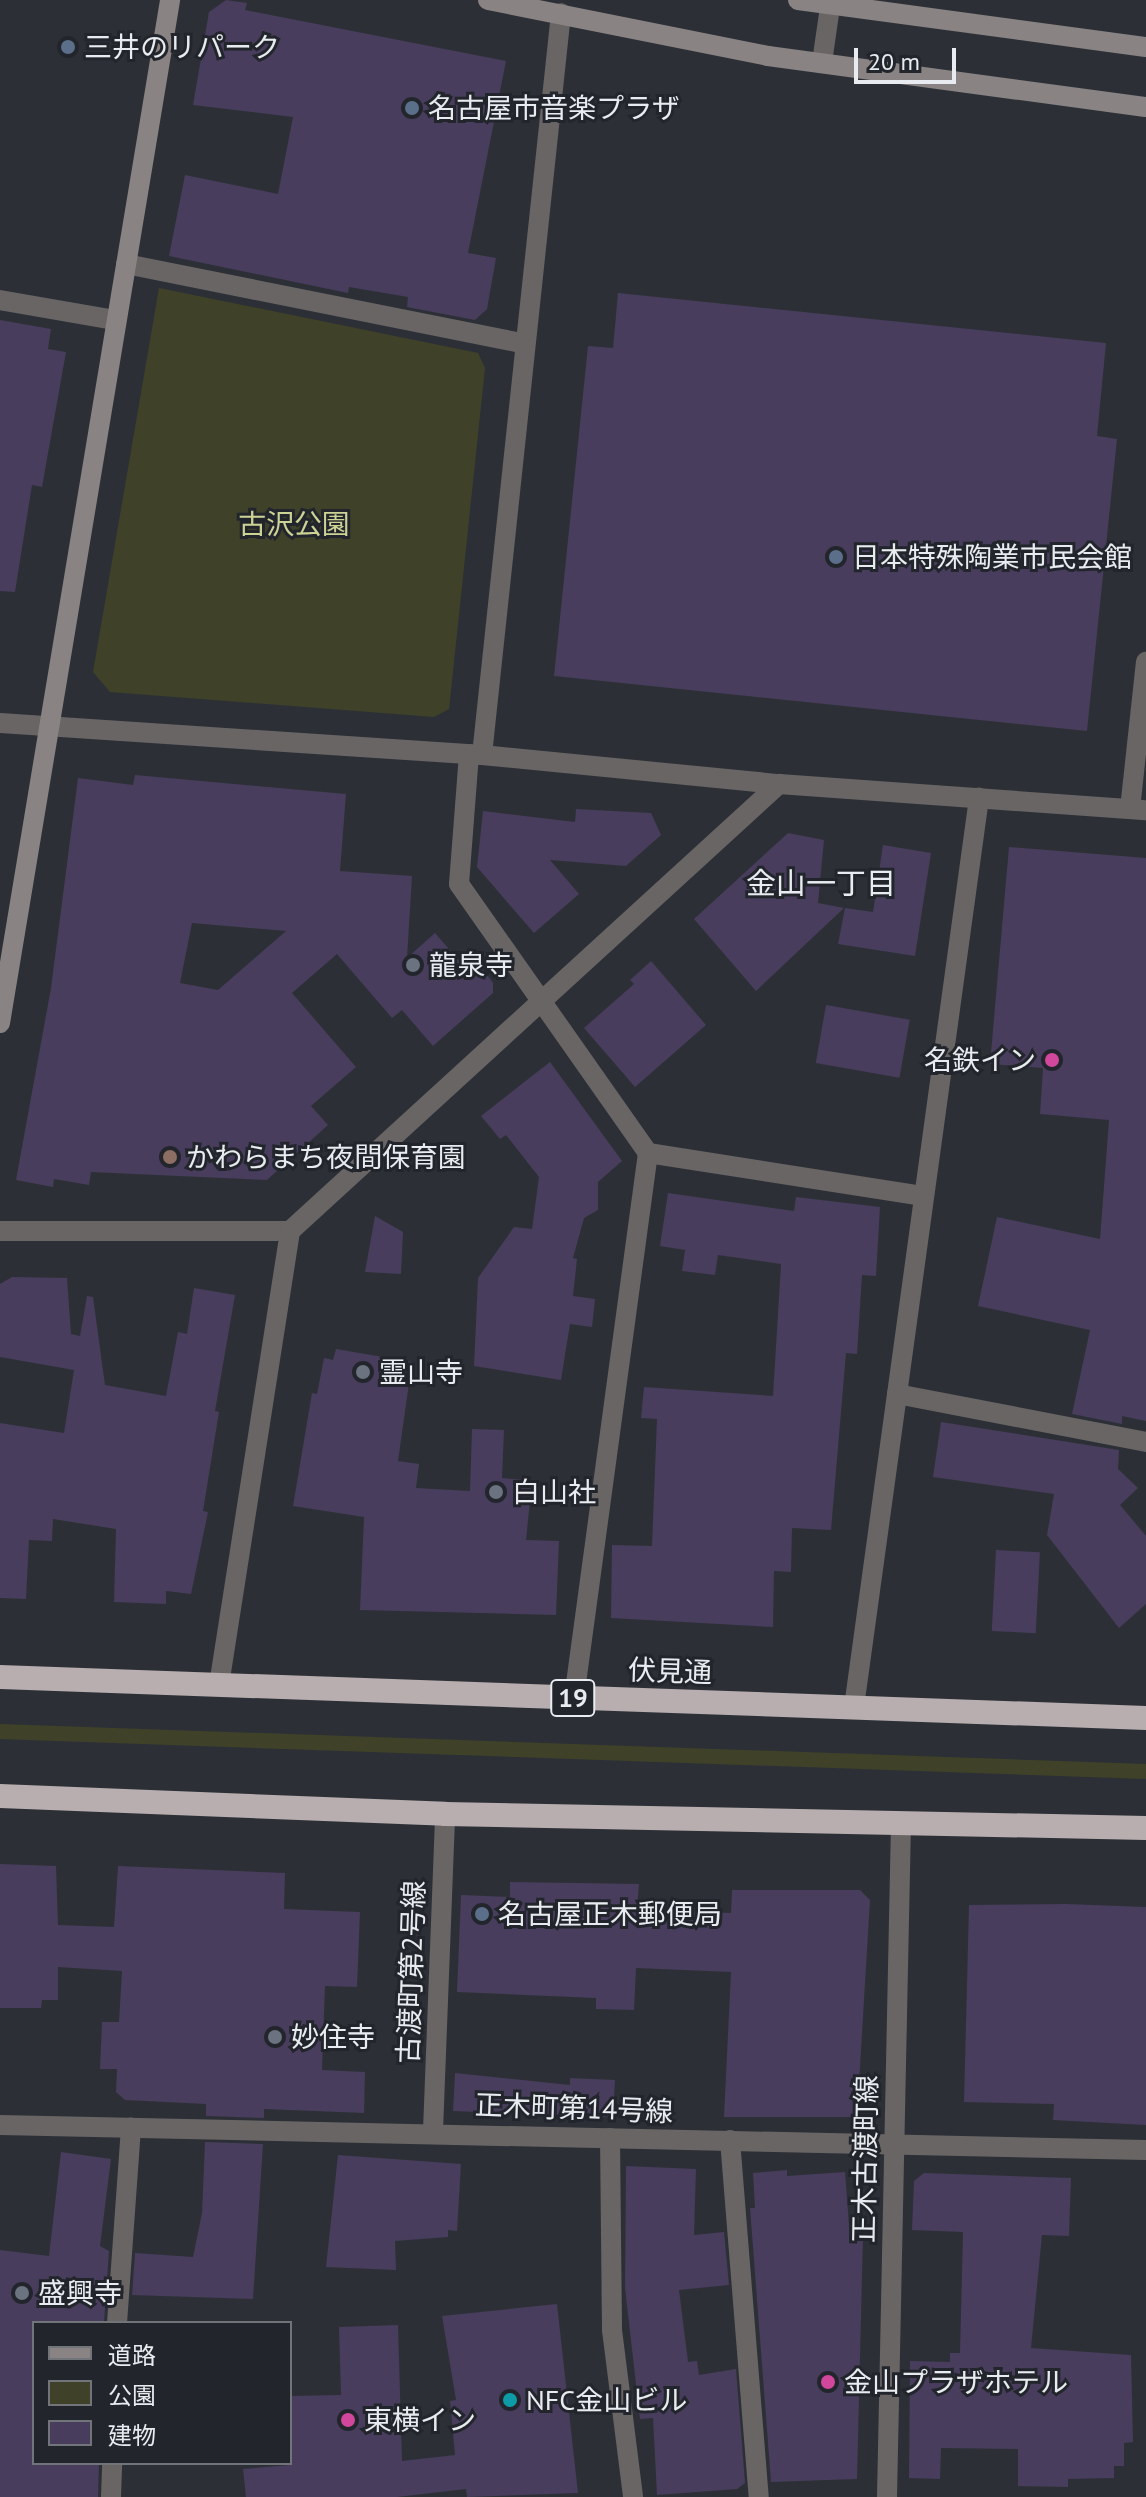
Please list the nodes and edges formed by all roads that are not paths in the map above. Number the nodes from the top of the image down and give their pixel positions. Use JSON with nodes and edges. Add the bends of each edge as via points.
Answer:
{"nodes":[{"id":1,"x":170,"y":0,"type":"edge"},
{"id":2,"x":488,"y":0,"type":"edge"},
{"id":3,"x":798,"y":0,"type":"edge"},
{"id":4,"x":830,"y":3,"type":"edge"},
{"id":5,"x":561,"y":13,"type":"junction"},
{"id":6,"x":1146,"y":47,"type":"edge"},
{"id":7,"x":822,"y":62,"type":"junction"},
{"id":8,"x":1146,"y":107,"type":"edge"},
{"id":9,"x":126,"y":264,"type":"junction"},
{"id":10,"x":0,"y":300,"type":"edge"},
{"id":11,"x":115,"y":320,"type":"junction"},
{"id":12,"x":523,"y":343,"type":"junction"},
{"id":13,"x":1146,"y":662,"type":"edge"},
{"id":14,"x":0,"y":723,"type":"edge"},
{"id":15,"x":50,"y":727,"type":"junction"},
{"id":16,"x":475,"y":755,"type":"junction"},
{"id":17,"x":779,"y":784,"type":"junction"},
{"id":18,"x":979,"y":798,"type":"junction"},
{"id":19,"x":1138,"y":810,"type":"edge"},
{"id":20,"x":539,"y":1002,"type":"junction"},
{"id":21,"x":0,"y":1023,"type":"edge"},
{"id":22,"x":648,"y":1153,"type":"junction"},
{"id":23,"x":924,"y":1196,"type":"junction"},
{"id":24,"x":0,"y":1231,"type":"edge"},
{"id":25,"x":290,"y":1231,"type":"junction"},
{"id":26,"x":897,"y":1394,"type":"junction"},
{"id":27,"x":1146,"y":1442,"type":"edge"},
{"id":28,"x":0,"y":1677,"type":"edge"},
{"id":29,"x":219,"y":1685,"type":"junction"},
{"id":30,"x":574,"y":1698,"type":"junction"},
{"id":31,"x":854,"y":1707,"type":"junction"},
{"id":32,"x":1146,"y":1718,"type":"edge"},
{"id":33,"x":0,"y":1796,"type":"edge"},
{"id":34,"x":445,"y":1814,"type":"junction"},
{"id":35,"x":901,"y":1822,"type":"junction"},
{"id":36,"x":1146,"y":1828,"type":"edge"},
{"id":37,"x":0,"y":2125,"type":"edge"},
{"id":38,"x":131,"y":2128,"type":"junction"},
{"id":39,"x":433,"y":2131,"type":"junction"},
{"id":40,"x":610,"y":2138,"type":"junction"},
{"id":41,"x":730,"y":2140,"type":"junction"},
{"id":42,"x":893,"y":2143,"type":"junction"},
{"id":43,"x":1146,"y":2150,"type":"edge"},
{"id":44,"x":117,"y":2321,"type":"edge"},
{"id":45,"x":112,"y":2465,"type":"edge"},
{"id":46,"x":111,"y":2497,"type":"edge"},
{"id":47,"x":633,"y":2497,"type":"edge"},
{"id":48,"x":759,"y":2497,"type":"edge"},
{"id":49,"x":887,"y":2497,"type":"edge"}],
"edges":[{"from":1,"to":9,"type":"street"},
{"from":2,"to":5,"type":"street"},
{"from":3,"to":4,"type":"street"},
{"from":4,"to":6,"type":"street"},
{"from":4,"to":7,"type":"street"},
{"from":5,"to":7,"type":"street"},
{"from":5,"to":12,"type":"street"},
{"from":7,"to":8,"type":"street"},
{"from":9,"to":11,"type":"street"},
{"from":9,"to":12,"type":"street"},
{"from":10,"to":11,"type":"street"},
{"from":11,"to":15,"type":"street"},
{"from":12,"to":16,"type":"street"},
{"from":13,"to":19,"type":"street"},
{"from":14,"to":15,"type":"street"},
{"from":15,"to":16,"type":"street"},
{"from":15,"to":21,"type":"street"},
{"from":16,"to":17,"type":"street"},
{"from":16,"to":20,"type":"street","via":[[459,884]]},
{"from":17,"to":18,"type":"street"},
{"from":17,"to":20,"type":"street"},
{"from":18,"to":19,"type":"street"},
{"from":18,"to":23,"type":"street"},
{"from":20,"to":22,"type":"street"},
{"from":20,"to":25,"type":"street"},
{"from":22,"to":23,"type":"street"},
{"from":22,"to":30,"type":"street"},
{"from":23,"to":26,"type":"street"},
{"from":24,"to":25,"type":"street"},
{"from":25,"to":29,"type":"street"},
{"from":26,"to":27,"type":"street"},
{"from":26,"to":31,"type":"street"},
{"from":28,"to":29,"type":"highway","name":"伏見通","number":"19"},
{"from":29,"to":30,"type":"highway","name":"伏見通","number":"19"},
{"from":30,"to":31,"type":"highway","name":"伏見通","number":"19"},
{"from":31,"to":32,"type":"highway","name":"伏見通","number":"19"},
{"from":33,"to":34,"type":"highway"},
{"from":34,"to":35,"type":"highway"},
{"from":34,"to":39,"type":"street","name":"古渡町第2号線"},
{"from":35,"to":36,"type":"highway"},
{"from":35,"to":42,"type":"street","name":"正木古渡町線"},
{"from":37,"to":38,"type":"street","name":"正木町第14号線"},
{"from":38,"to":39,"type":"street","name":"正木町第14号線"},
{"from":38,"to":44,"type":"street"},
{"from":39,"to":40,"type":"street","name":"正木町第14号線"},
{"from":40,"to":41,"type":"street","name":"正木町第14号線"},
{"from":40,"to":47,"type":"street","via":[[612,2330]]},
{"from":41,"to":42,"type":"street","name":"正木町第14号線"},
{"from":41,"to":48,"type":"street"},
{"from":42,"to":43,"type":"street","name":"正木町第14号線"},
{"from":42,"to":49,"type":"street","name":"正木古渡町線"},
{"from":45,"to":46,"type":"street"}]}
